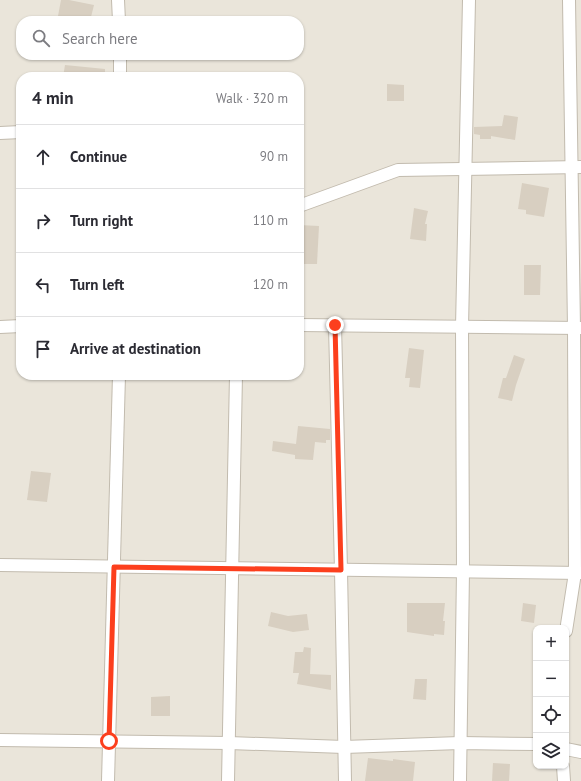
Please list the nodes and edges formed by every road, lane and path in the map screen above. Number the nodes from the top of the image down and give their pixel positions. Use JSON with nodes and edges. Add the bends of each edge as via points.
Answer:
{"nodes":[{"id":1,"x":118,"y":0,"type":"edge"},
{"id":2,"x":469,"y":0,"type":"edge"},
{"id":3,"x":569,"y":0,"type":"edge"},
{"id":4,"x":119,"y":16,"type":"edge"},
{"id":5,"x":120,"y":60,"type":"edge"},
{"id":6,"x":120,"y":72,"type":"edge"},
{"id":7,"x":16,"y":132,"type":"edge"},
{"id":8,"x":0,"y":133,"type":"edge"},
{"id":9,"x":576,"y":166,"type":"edge"},
{"id":10,"x":465,"y":169,"type":"junction"},
{"id":11,"x":304,"y":204,"type":"edge"},
{"id":12,"x":304,"y":325,"type":"edge"},
{"id":13,"x":335,"y":325,"type":"junction"},
{"id":14,"x":16,"y":326,"type":"edge"},
{"id":15,"x":0,"y":327,"type":"edge"},
{"id":16,"x":462,"y":327,"type":"junction"},
{"id":17,"x":578,"y":328,"type":"edge"},
{"id":18,"x":119,"y":380,"type":"edge"},
{"id":19,"x":236,"y":380,"type":"edge"},
{"id":20,"x":0,"y":565,"type":"edge"},
{"id":21,"x":114,"y":567,"type":"junction"},
{"id":22,"x":232,"y":568,"type":"junction"},
{"id":23,"x":341,"y":570,"type":"junction"},
{"id":24,"x":463,"y":572,"type":"junction"},
{"id":25,"x":578,"y":573,"type":"edge"},
{"id":26,"x":567,"y":625,"type":"edge"},
{"id":27,"x":0,"y":740,"type":"edge"},
{"id":28,"x":109,"y":741,"type":"junction"},
{"id":29,"x":229,"y":743,"type":"junction"},
{"id":30,"x":460,"y":743,"type":"junction"},
{"id":31,"x":533,"y":744,"type":"edge"},
{"id":32,"x":344,"y":747,"type":"junction"},
{"id":33,"x":569,"y":750,"type":"edge"},
{"id":34,"x":581,"y":752,"type":"edge"},
{"id":35,"x":563,"y":769,"type":"edge"},
{"id":36,"x":108,"y":781,"type":"edge"},
{"id":37,"x":228,"y":781,"type":"edge"},
{"id":38,"x":344,"y":781,"type":"edge"},
{"id":39,"x":460,"y":781,"type":"edge"},
{"id":40,"x":564,"y":781,"type":"edge"}],
"edges":[{"from":1,"to":4,"type":"street"},
{"from":2,"to":10,"type":"street"},
{"from":3,"to":9,"type":"street"},
{"from":5,"to":6,"type":"street"},
{"from":7,"to":8,"type":"street"},
{"from":9,"to":10,"type":"street"},
{"from":9,"to":17,"type":"street"},
{"from":10,"to":11,"type":"street","via":[[398,170]]},
{"from":10,"to":16,"type":"street"},
{"from":12,"to":13,"type":"street"},
{"from":13,"to":16,"type":"street"},
{"from":13,"to":23,"type":"street"},
{"from":14,"to":15,"type":"street"},
{"from":16,"to":17,"type":"street"},
{"from":16,"to":24,"type":"street"},
{"from":17,"to":25,"type":"street"},
{"from":18,"to":21,"type":"street"},
{"from":19,"to":22,"type":"street"},
{"from":20,"to":21,"type":"street"},
{"from":21,"to":22,"type":"street"},
{"from":21,"to":28,"type":"street"},
{"from":22,"to":23,"type":"street"},
{"from":22,"to":29,"type":"street"},
{"from":23,"to":24,"type":"street"},
{"from":23,"to":32,"type":"street"},
{"from":24,"to":25,"type":"street"},
{"from":24,"to":30,"type":"street"},
{"from":25,"to":26,"type":"street"},
{"from":27,"to":28,"type":"street"},
{"from":28,"to":29,"type":"street"},
{"from":28,"to":36,"type":"street"},
{"from":29,"to":32,"type":"street"},
{"from":29,"to":37,"type":"street"},
{"from":30,"to":31,"type":"street"},
{"from":30,"to":32,"type":"street"},
{"from":30,"to":39,"type":"street"},
{"from":32,"to":38,"type":"street"},
{"from":33,"to":34,"type":"street"},
{"from":35,"to":40,"type":"street"}]}
